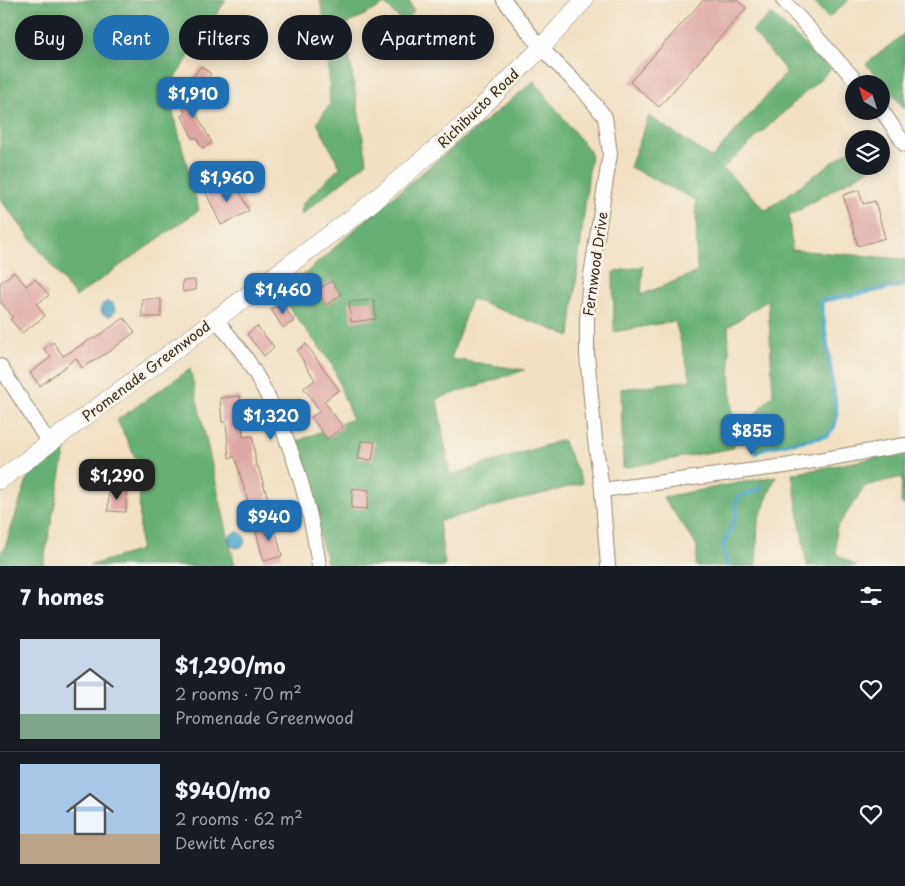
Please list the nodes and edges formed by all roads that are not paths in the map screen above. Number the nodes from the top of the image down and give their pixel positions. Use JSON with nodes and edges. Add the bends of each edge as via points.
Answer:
{"nodes":[{"id":1,"x":504,"y":0,"type":"edge"},
{"id":2,"x":584,"y":0,"type":"edge"},
{"id":3,"x":783,"y":0,"type":"edge"},
{"id":4,"x":541,"y":48,"type":"junction"},
{"id":5,"x":851,"y":75,"type":"edge"},
{"id":6,"x":888,"y":120,"type":"edge"},
{"id":7,"x":905,"y":145,"type":"edge"},
{"id":8,"x":364,"y":209,"type":"joint"},
{"id":9,"x":216,"y":319,"type":"junction"},
{"id":10,"x":0,"y":366,"type":"edge"},
{"id":11,"x":49,"y":443,"type":"junction"},
{"id":12,"x":905,"y":445,"type":"edge"},
{"id":13,"x":0,"y":480,"type":"edge"},
{"id":14,"x":602,"y":490,"type":"junction"},
{"id":15,"x":319,"y":566,"type":"edge"},
{"id":16,"x":608,"y":566,"type":"edge"}],
"edges":[{"from":1,"to":4,"type":"street","name":"Fernwood Drive"},
{"from":2,"to":4,"type":"main road","name":"Richibucto Road"},
{"from":3,"to":5,"type":"street"},
{"from":4,"to":8,"type":"main road","name":"Richibucto Road","via":[[466,123]]},
{"from":4,"to":14,"type":"street","name":"Fernwood Drive","via":[[605,117],[609,145],[586,318],[594,440]]},
{"from":6,"to":7,"type":"street"},
{"from":8,"to":9,"type":"main road","name":"Promenade Greenwood"},
{"from":9,"to":11,"type":"main road","name":"Promenade Greenwood"},
{"from":9,"to":15,"type":"street","via":[[246,358],[275,412],[304,491]]},
{"from":10,"to":11,"type":"street"},
{"from":11,"to":13,"type":"main road","name":"Promenade Greenwood"},
{"from":12,"to":14,"type":"street","via":[[785,466]]},
{"from":14,"to":16,"type":"street","name":"Fernwood Drive"}]}
